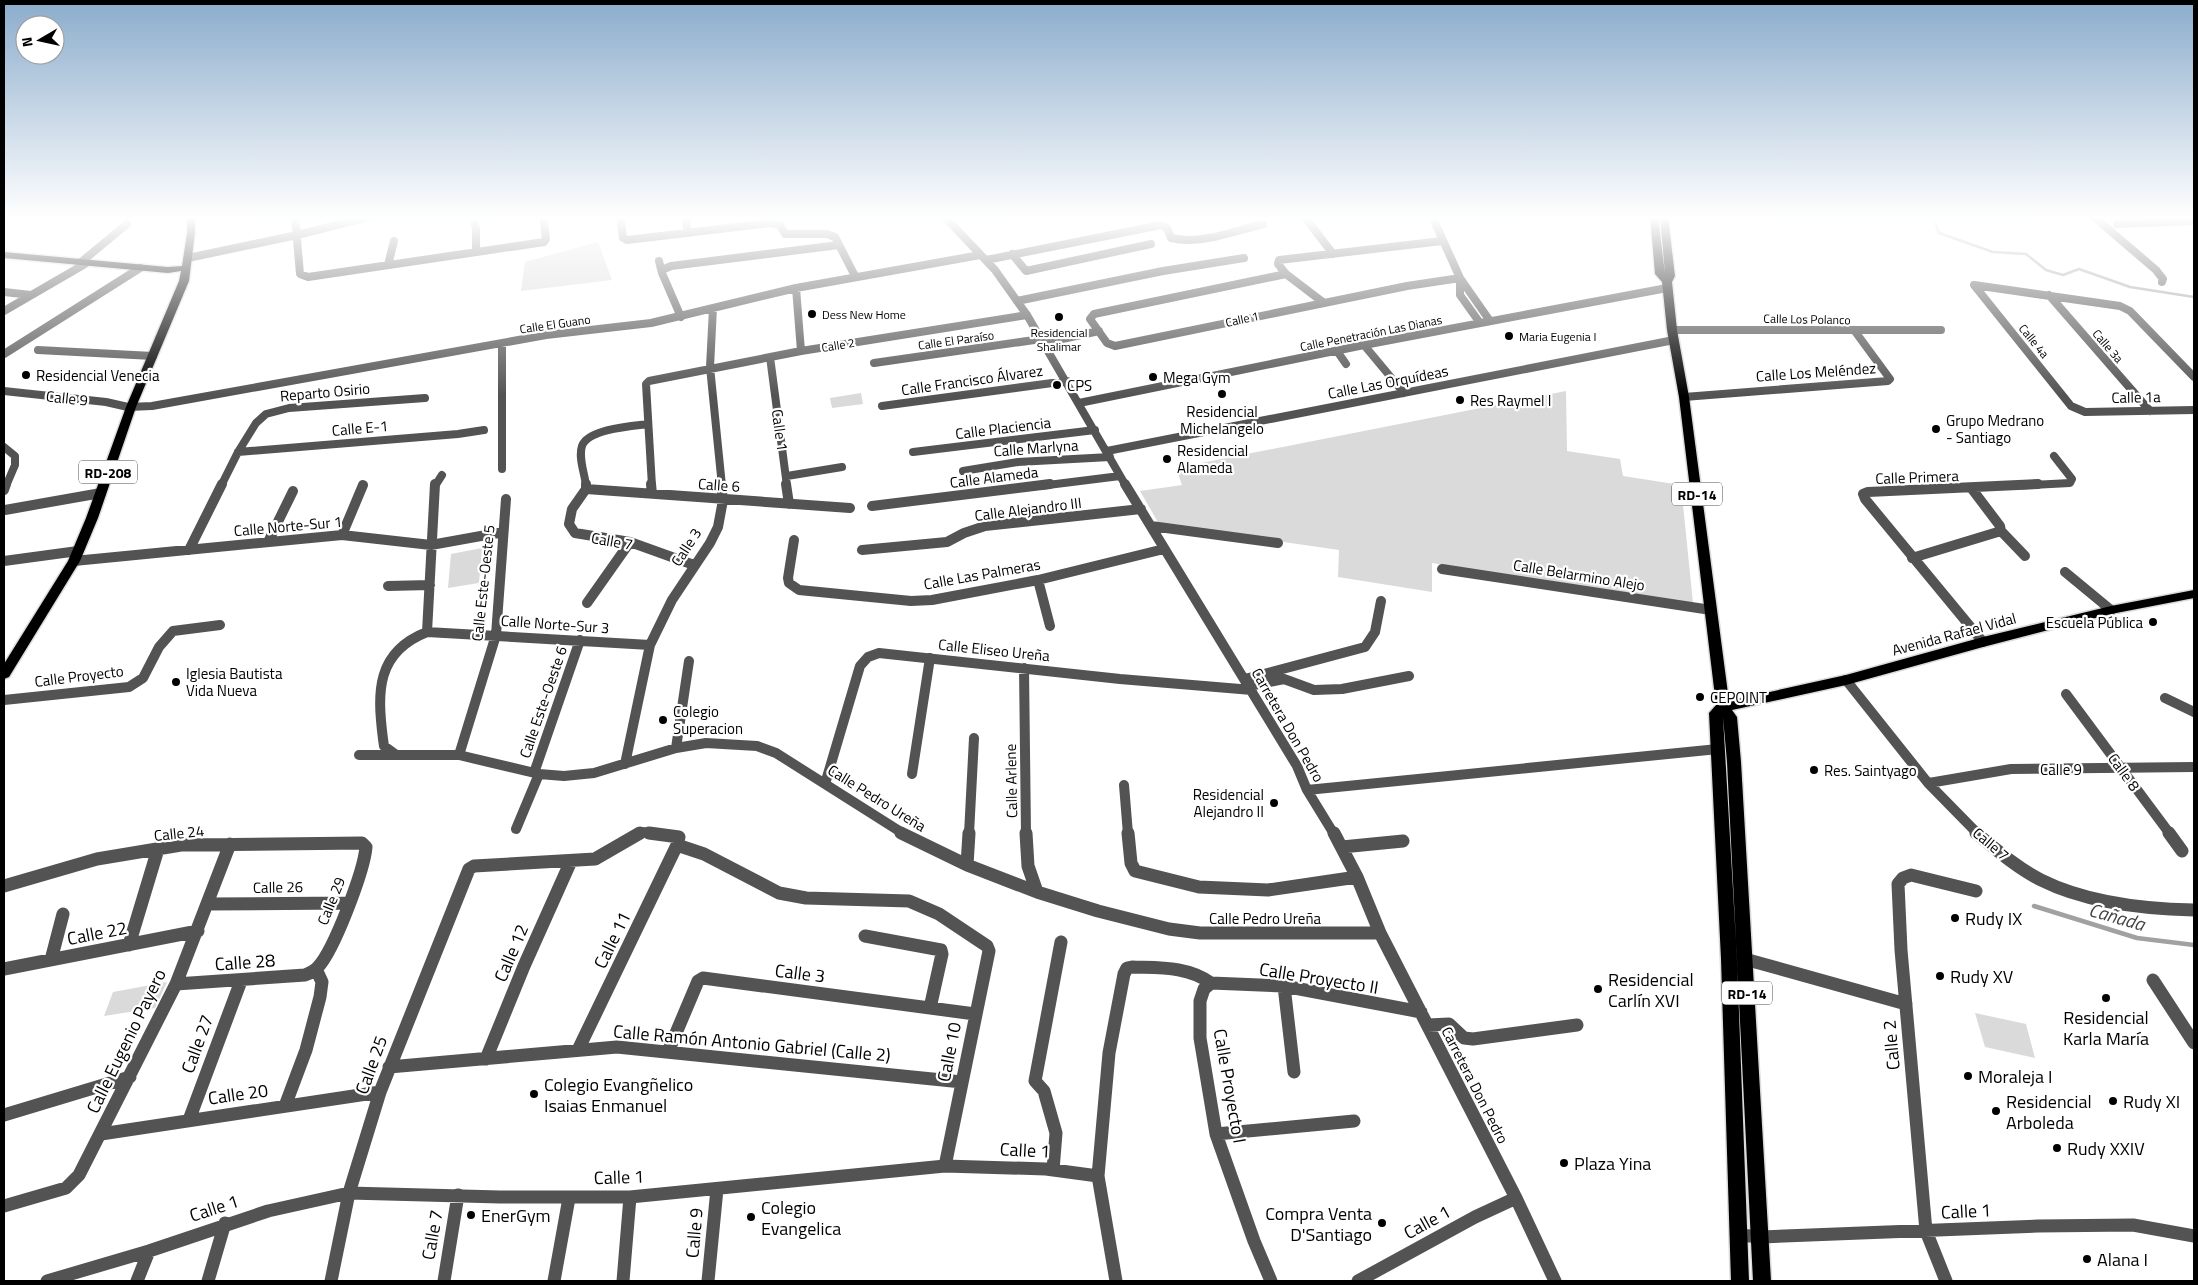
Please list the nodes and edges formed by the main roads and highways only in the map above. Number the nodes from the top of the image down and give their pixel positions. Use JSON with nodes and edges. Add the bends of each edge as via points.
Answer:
{"nodes":[{"id":1,"x":184,"y":276,"type":"edge"},
{"id":2,"x":1661,"y":276,"type":"edge"},
{"id":3,"x":1670,"y":276,"type":"edge"},
{"id":4,"x":1667,"y":285,"type":"junction"},
{"id":5,"x":2194,"y":594,"type":"edge"},
{"id":6,"x":4,"y":674,"type":"edge"},
{"id":7,"x":1723,"y":706,"type":"junction"},
{"id":8,"x":1740,"y":1281,"type":"edge"},
{"id":9,"x":1762,"y":1281,"type":"edge"}],
"edges":[{"from":1,"to":6,"type":"main road","number":"RD-208","via":[[76,556]]},
{"from":2,"to":4,"type":"main road","number":"RD-14"},
{"from":3,"to":4,"type":"main road","number":"RD-14"},
{"from":4,"to":7,"type":"main road","number":"RD-14"},
{"from":5,"to":7,"type":"main road","name":"Avenida Rafael Vidal","via":[[2110,610],[1846,680]]},
{"from":7,"to":8,"type":"main road","number":"RD-14","via":[[1716,713],[1729,959]]},
{"from":7,"to":9,"type":"main road","number":"RD-14","via":[[1730,717],[1734,762]]}]}
